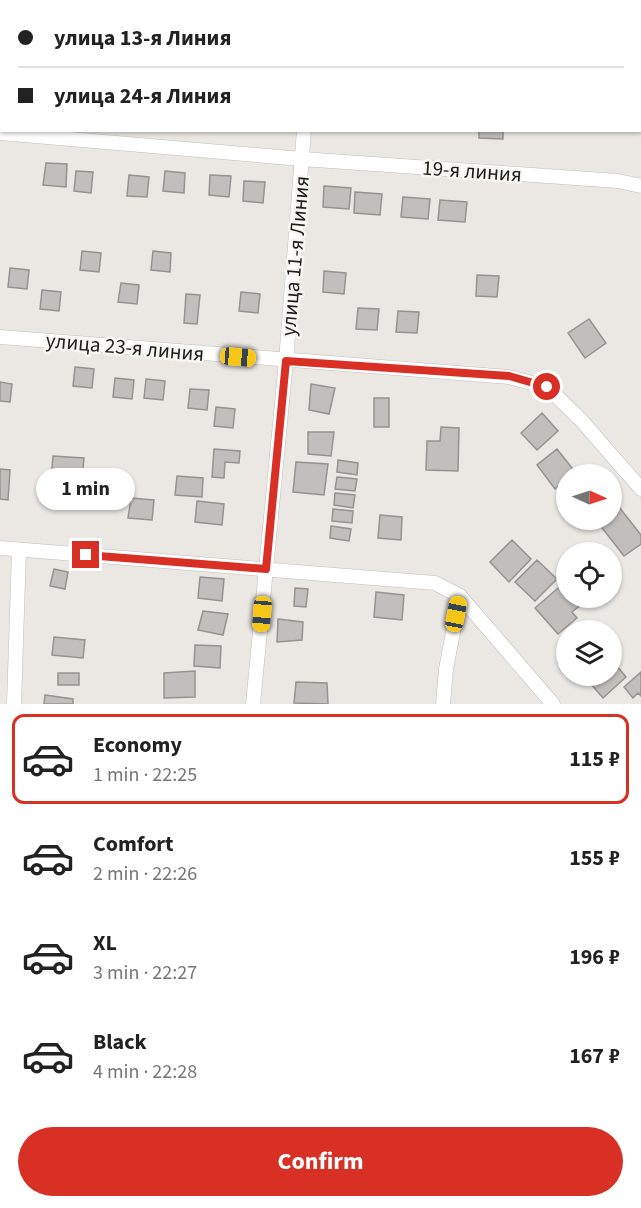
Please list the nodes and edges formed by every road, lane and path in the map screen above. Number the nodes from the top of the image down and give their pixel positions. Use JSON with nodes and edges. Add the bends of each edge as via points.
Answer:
{"nodes":[{"id":1,"x":0,"y":132,"type":"edge"},
{"id":2,"x":304,"y":132,"type":"edge"},
{"id":3,"x":303,"y":159,"type":"junction"},
{"id":4,"x":641,"y":186,"type":"edge"},
{"id":5,"x":0,"y":337,"type":"edge"},
{"id":6,"x":286,"y":361,"type":"junction"},
{"id":7,"x":641,"y":489,"type":"edge"},
{"id":8,"x":0,"y":548,"type":"edge"},
{"id":9,"x":19,"y":550,"type":"junction"},
{"id":10,"x":266,"y":569,"type":"junction"},
{"id":11,"x":460,"y":596,"type":"junction"},
{"id":12,"x":14,"y":704,"type":"edge"},
{"id":13,"x":253,"y":704,"type":"edge"},
{"id":14,"x":443,"y":704,"type":"edge"},
{"id":15,"x":554,"y":704,"type":"edge"}],
"edges":[{"from":1,"to":3,"type":"street","name":"19-я линия"},
{"from":2,"to":3,"type":"street","name":"улица 11-я Линия"},
{"from":3,"to":4,"type":"street","name":"19-я линия","via":[[618,181]]},
{"from":3,"to":6,"type":"street","name":"улица 11-я Линия"},
{"from":5,"to":6,"type":"street","name":"улица 23-я линия"},
{"from":6,"to":7,"type":"street","name":"улица 23-я линия","via":[[509,376],[547,387]]},
{"from":6,"to":10,"type":"street","name":"улица 11-я Линия"},
{"from":8,"to":9,"type":"street"},
{"from":9,"to":10,"type":"street"},
{"from":9,"to":12,"type":"street"},
{"from":10,"to":11,"type":"street","via":[[435,583]]},
{"from":10,"to":13,"type":"street","name":"улица 11-я Линия"},
{"from":11,"to":14,"type":"street"},
{"from":11,"to":15,"type":"street"}]}
